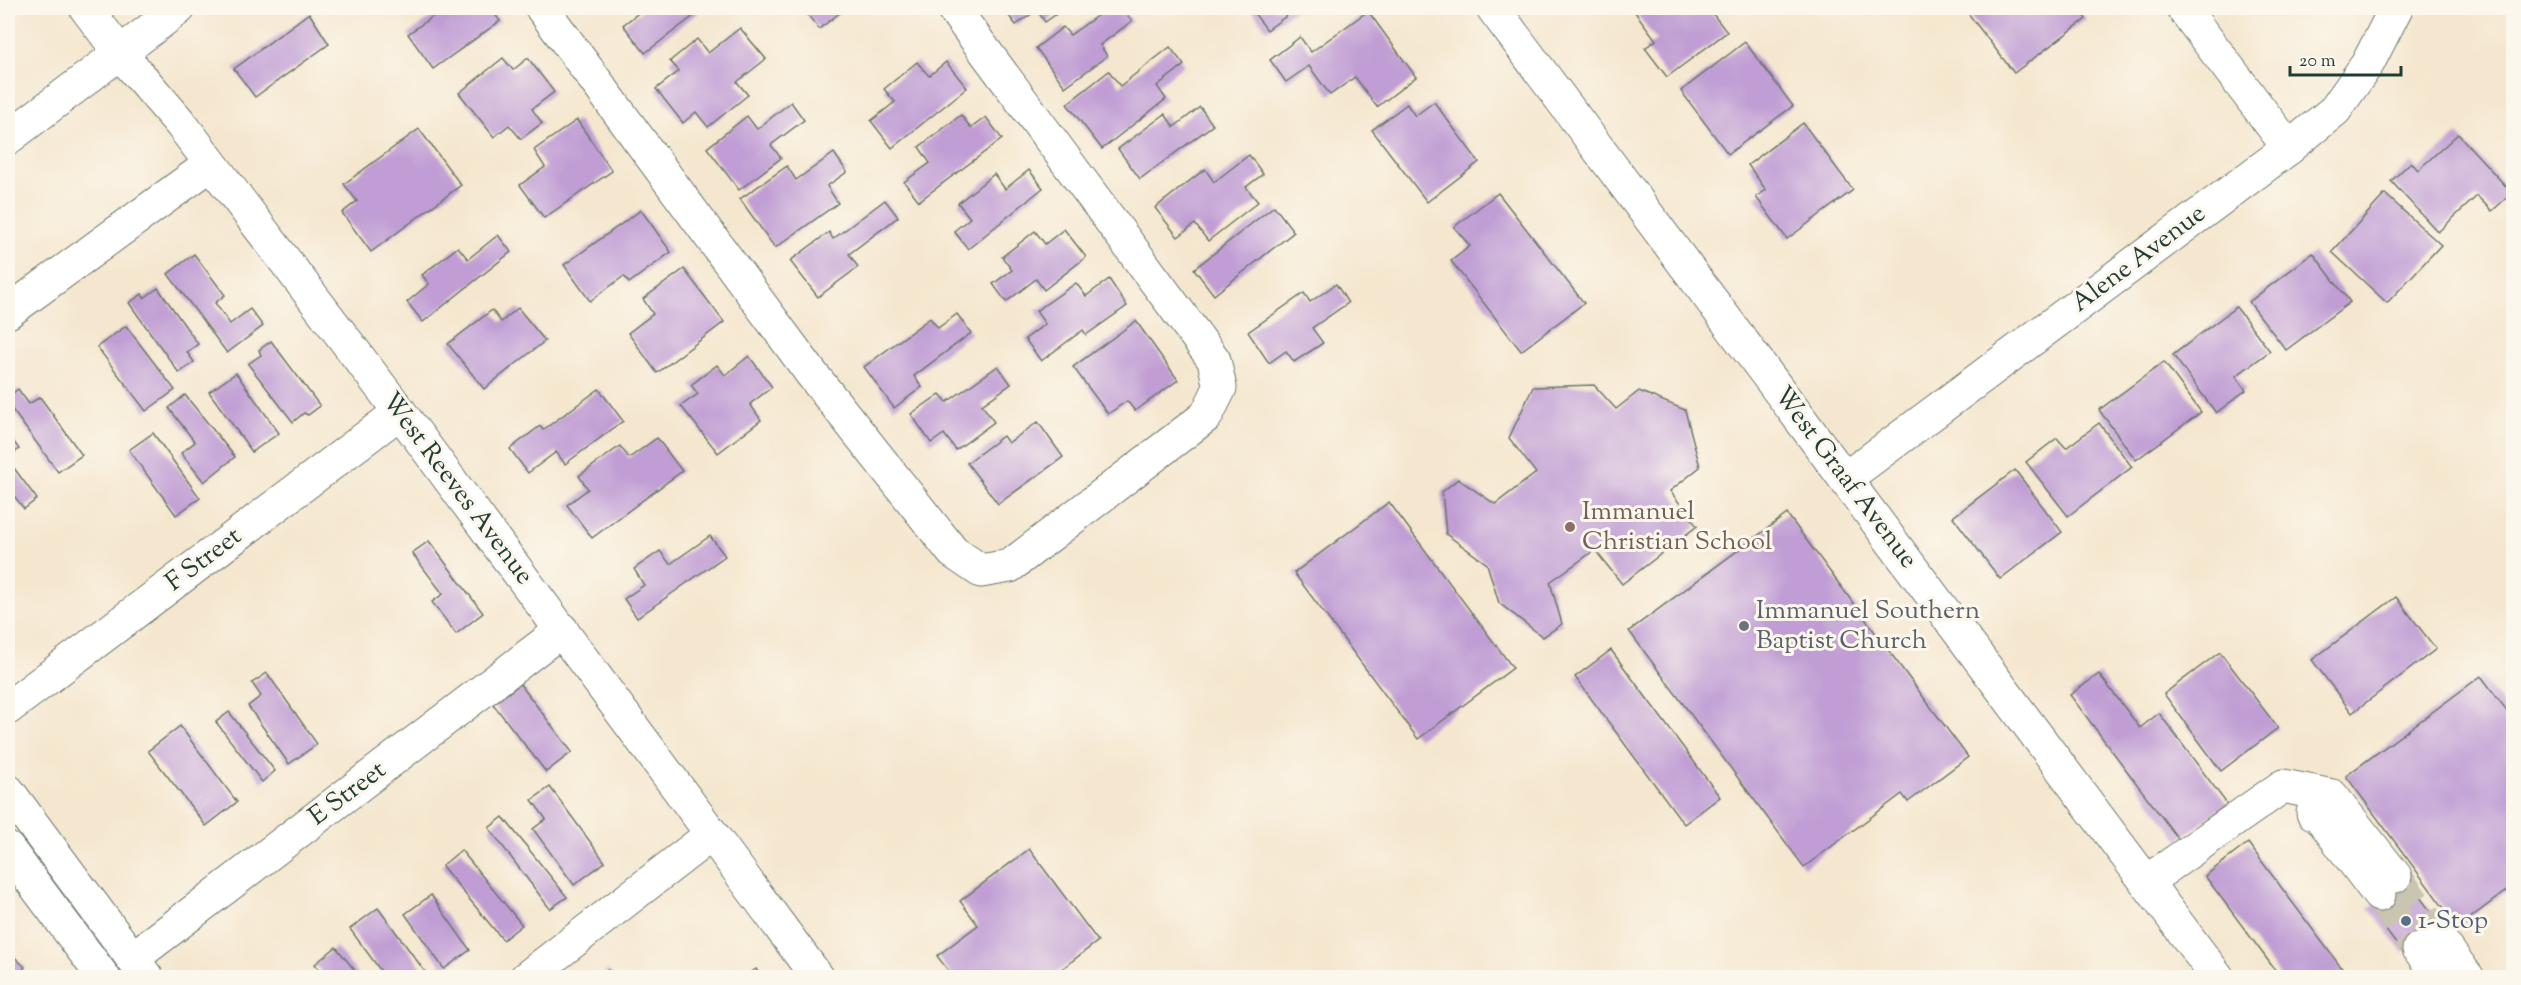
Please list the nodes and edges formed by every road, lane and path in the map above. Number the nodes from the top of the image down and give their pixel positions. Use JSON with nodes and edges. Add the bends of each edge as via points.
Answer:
{"nodes":[{"id":1,"x":86,"y":8,"type":"edge"},
{"id":2,"x":179,"y":8,"type":"edge"},
{"id":3,"x":542,"y":8,"type":"edge"},
{"id":4,"x":952,"y":8,"type":"edge"},
{"id":5,"x":1493,"y":8,"type":"edge"},
{"id":6,"x":2183,"y":8,"type":"edge"},
{"id":7,"x":2396,"y":8,"type":"edge"},
{"id":8,"x":120,"y":53,"type":"junction"},
{"id":9,"x":8,"y":138,"type":"edge"},
{"id":10,"x":2289,"y":148,"type":"junction"},
{"id":11,"x":211,"y":164,"type":"junction"},
{"id":12,"x":8,"y":312,"type":"edge"},
{"id":13,"x":400,"y":412,"type":"junction"},
{"id":14,"x":1846,"y":478,"type":"junction"},
{"id":15,"x":562,"y":630,"type":"junction"},
{"id":16,"x":8,"y":708,"type":"edge"},
{"id":17,"x":8,"y":791,"type":"edge"},
{"id":18,"x":712,"y":834,"type":"junction"},
{"id":19,"x":8,"y":849,"type":"edge"},
{"id":20,"x":2387,"y":885,"type":"tunnel mouth"},
{"id":21,"x":2152,"y":889,"type":"junction"},
{"id":22,"x":140,"y":968,"type":"edge"},
{"id":23,"x":104,"y":978,"type":"edge"},
{"id":24,"x":526,"y":978,"type":"edge"},
{"id":25,"x":818,"y":978,"type":"edge"},
{"id":26,"x":2218,"y":978,"type":"edge"},
{"id":27,"x":2440,"y":978,"type":"edge"},
{"id":28,"x":2468,"y":978,"type":"edge"}],
"edges":[{"from":1,"to":8,"type":"street","name":"West Reeves Avenue"},
{"from":2,"to":8,"type":"street"},
{"from":3,"to":4,"type":"street","via":[[811,373],[953,552],[981,571],[1010,566],[1206,416],[1220,388],[1214,360]]},
{"from":5,"to":14,"type":"street","name":"West Graaf Avenue"},
{"from":6,"to":10,"type":"street"},
{"from":7,"to":10,"type":"street","name":"Alene Avenue","via":[[2368,63],[2335,110]]},
{"from":8,"to":9,"type":"street"},
{"from":8,"to":11,"type":"street","name":"West Reeves Avenue"},
{"from":10,"to":14,"type":"street","name":"Alene Avenue"},
{"from":11,"to":12,"type":"street"},
{"from":11,"to":13,"type":"street","name":"West Reeves Avenue"},
{"from":13,"to":15,"type":"street","name":"West Reeves Avenue"},
{"from":13,"to":16,"type":"street","name":"F Street"},
{"from":14,"to":21,"type":"street","name":"West Graaf Avenue"},
{"from":15,"to":18,"type":"street","name":"West Reeves Avenue"},
{"from":15,"to":22,"type":"street","name":"E Street"},
{"from":17,"to":22,"type":"street"},
{"from":18,"to":24,"type":"street"},
{"from":18,"to":25,"type":"street","name":"West Reeves Avenue"},
{"from":19,"to":23,"type":"street"},
{"from":20,"to":21,"type":"street","via":[[2318,814],[2278,809]]},
{"from":21,"to":26,"type":"street","name":"West Graaf Avenue"},
{"from":27,"to":28,"type":"street","via":[[2429,943]]}]}
